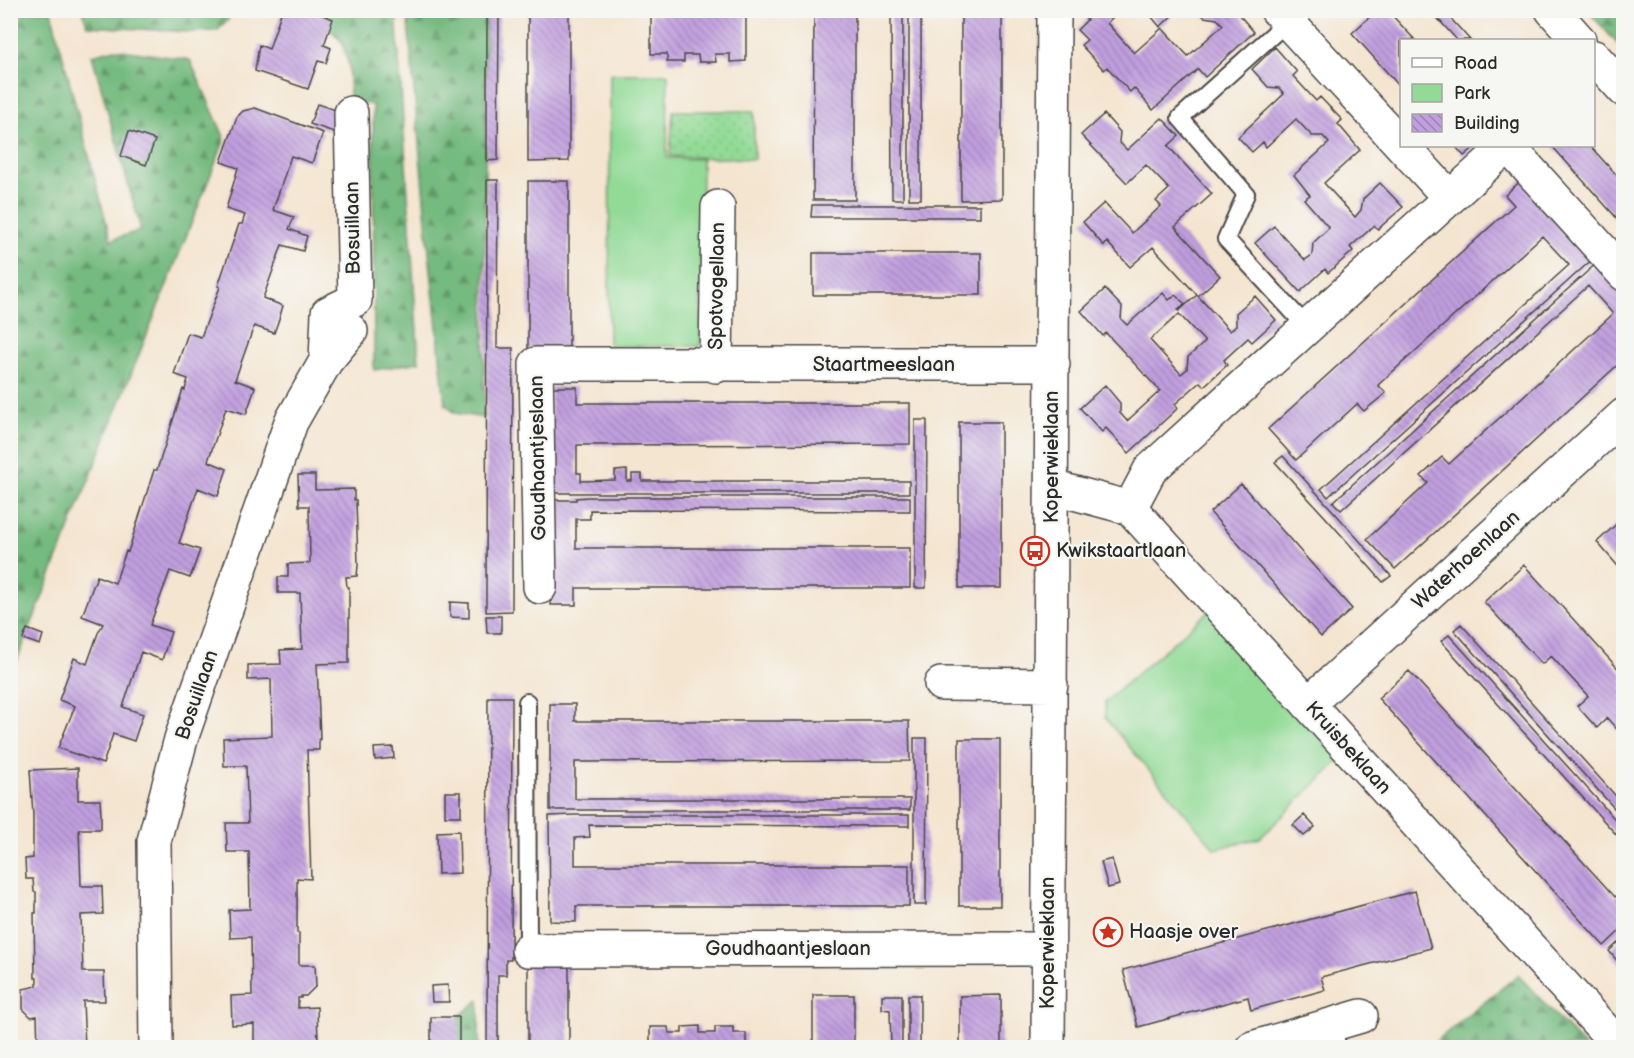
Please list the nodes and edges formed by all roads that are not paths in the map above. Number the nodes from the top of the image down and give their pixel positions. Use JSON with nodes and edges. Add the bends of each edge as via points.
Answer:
{"nodes":[{"id":1,"x":1054,"y":10,"type":"edge"},
{"id":2,"x":1552,"y":10,"type":"edge"},
{"id":3,"x":1282,"y":16,"type":"edge"},
{"id":4,"x":1578,"y":39,"type":"edge"},
{"id":5,"x":1595,"y":59,"type":"edge"},
{"id":6,"x":1623,"y":90,"type":"edge"},
{"id":7,"x":351,"y":113,"type":"dead end"},
{"id":8,"x":1400,"y":144,"type":"edge"},
{"id":9,"x":1403,"y":147,"type":"edge"},
{"id":10,"x":1506,"y":147,"type":"edge"},
{"id":11,"x":1508,"y":147,"type":"edge"},
{"id":12,"x":1449,"y":197,"type":"junction"},
{"id":13,"x":718,"y":207,"type":"dead end"},
{"id":14,"x":1623,"y":273,"type":"edge"},
{"id":15,"x":1306,"y":326,"type":"junction"},
{"id":16,"x":351,"y":331,"type":"dead end"},
{"id":17,"x":326,"y":361,"type":"junction"},
{"id":18,"x":1053,"y":364,"type":"junction"},
{"id":19,"x":716,"y":366,"type":"junction"},
{"id":20,"x":1623,"y":415,"type":"edge"},
{"id":21,"x":1052,"y":487,"type":"junction"},
{"id":22,"x":1130,"y":508,"type":"junction"},
{"id":23,"x":540,"y":587,"type":"dead end"},
{"id":24,"x":941,"y":684,"type":"dead end"},
{"id":25,"x":1051,"y":685,"type":"junction"},
{"id":26,"x":527,"y":702,"type":"dead end"},
{"id":27,"x":1308,"y":704,"type":"junction"},
{"id":28,"x":528,"y":950,"type":"joint"},
{"id":29,"x":1047,"y":950,"type":"junction"},
{"id":30,"x":1344,"y":1029,"type":"edge"},
{"id":31,"x":156,"y":1047,"type":"edge"},
{"id":32,"x":1048,"y":1047,"type":"edge"},
{"id":33,"x":1252,"y":1047,"type":"edge"},
{"id":34,"x":1621,"y":1047,"type":"edge"}],
"edges":[{"from":1,"to":18,"type":"street","name":"Koperwieklaan"},
{"from":2,"to":4,"type":"street"},
{"from":3,"to":8,"type":"street"},
{"from":3,"to":15,"type":"lane","via":[[1180,118],[1246,194],[1226,238]]},
{"from":5,"to":6,"type":"street"},
{"from":7,"to":17,"type":"street","name":"Bosuillaan","via":[[355,300],[328,314]]},
{"from":9,"to":12,"type":"street"},
{"from":10,"to":12,"type":"street"},
{"from":11,"to":14,"type":"street"},
{"from":12,"to":15,"type":"street"},
{"from":13,"to":19,"type":"street","name":"Spotvogellaan"},
{"from":15,"to":22,"type":"street","via":[[1150,470]]},
{"from":16,"to":17,"type":"street","name":"Bosuillaan"},
{"from":17,"to":31,"type":"street","name":"Bosuillaan","via":[[291,422],[181,739],[153,841]]},
{"from":18,"to":19,"type":"street","name":"Staartmeeslaan"},
{"from":18,"to":21,"type":"street","name":"Koperwieklaan"},
{"from":19,"to":23,"type":"street","name":"Goudhaantjeslaan","via":[[536,364]]},
{"from":20,"to":27,"type":"street","name":"Waterhoenlaan"},
{"from":21,"to":22,"type":"street"},
{"from":21,"to":25,"type":"street","name":"Koperwieklaan"},
{"from":22,"to":27,"type":"street","name":"Kruisbeklaan"},
{"from":24,"to":25,"type":"street"},
{"from":25,"to":29,"type":"street","name":"Koperwieklaan"},
{"from":26,"to":28,"type":"lane"},
{"from":27,"to":34,"type":"street","name":"Kruisbeklaan"},
{"from":28,"to":29,"type":"street","name":"Goudhaantjeslaan"},
{"from":29,"to":32,"type":"street","name":"Koperwieklaan"},
{"from":30,"to":33,"type":"street"}]}
